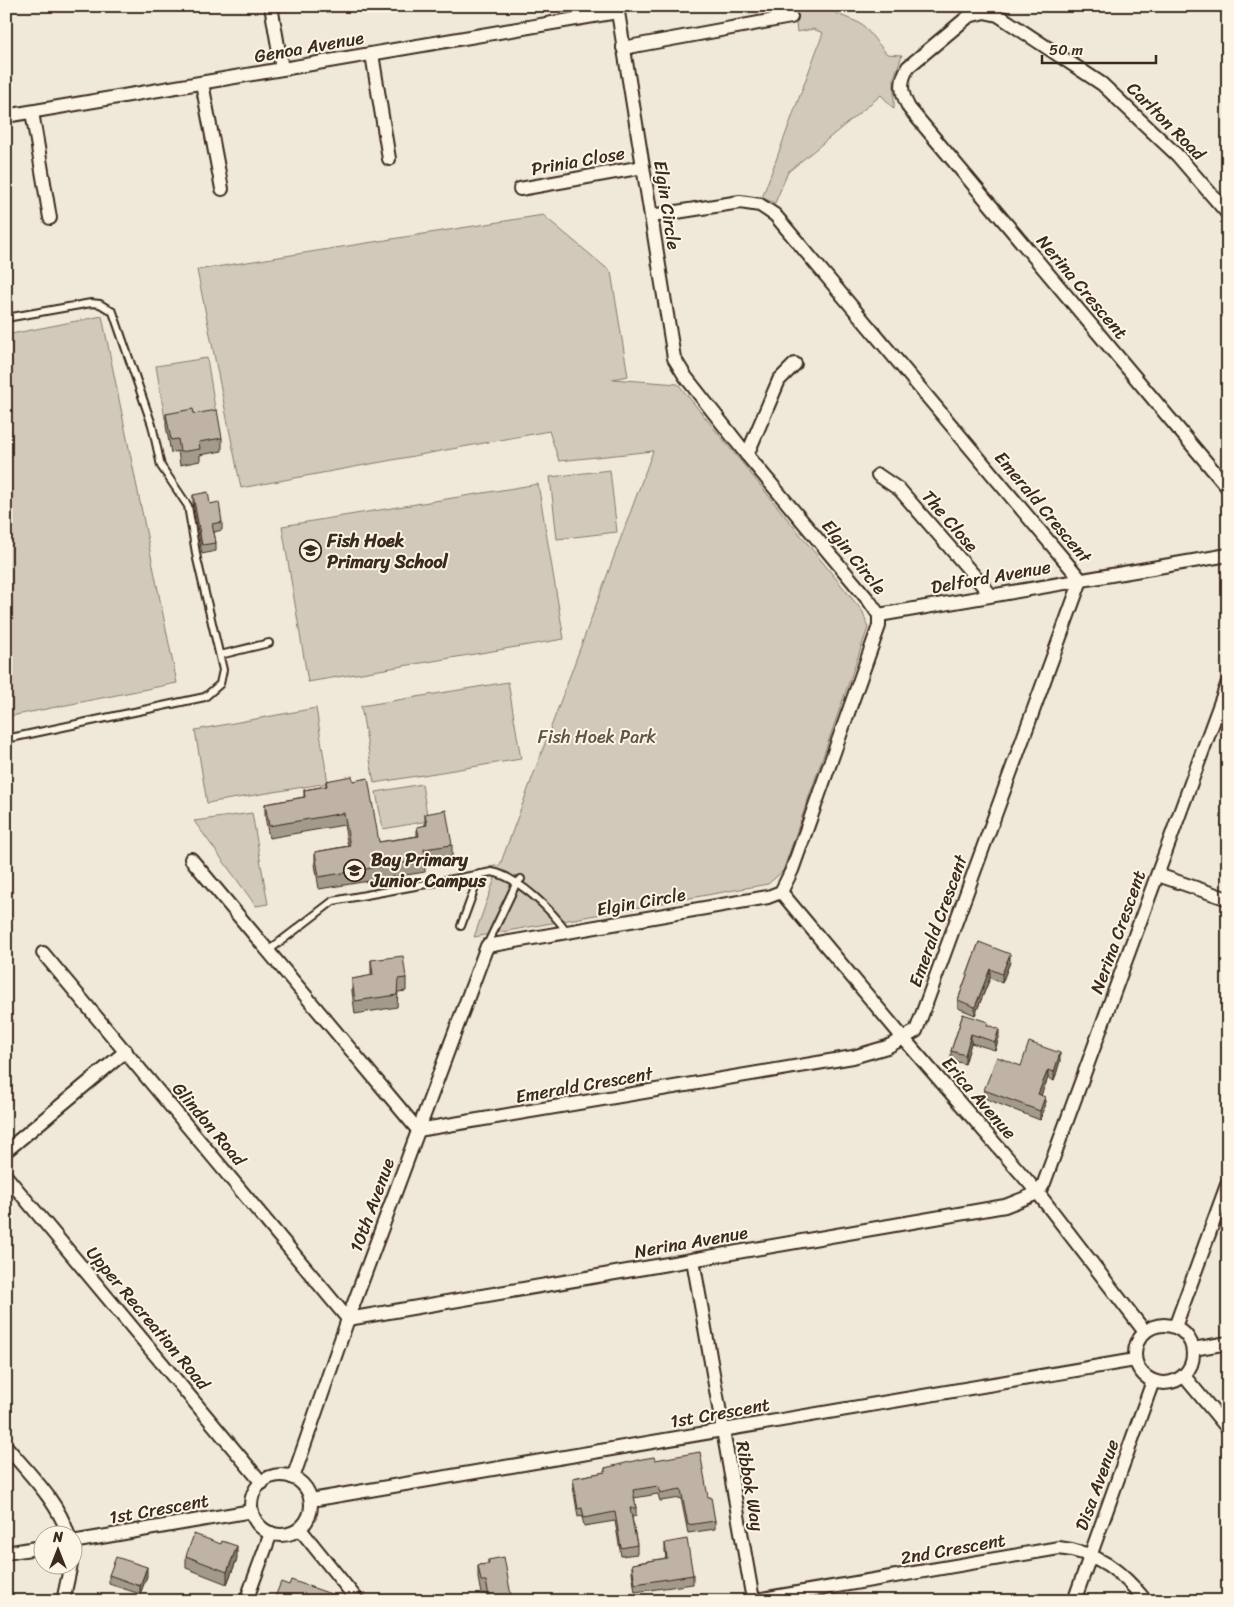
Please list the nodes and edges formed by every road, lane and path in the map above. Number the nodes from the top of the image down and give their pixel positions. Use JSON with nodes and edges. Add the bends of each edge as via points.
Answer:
{"nodes":[{"id":1,"x":271,"y":6,"type":"edge"},
{"id":2,"x":617,"y":9,"type":"edge"},
{"id":3,"x":791,"y":17,"type":"dead end"},
{"id":4,"x":623,"y":48,"type":"junction"},
{"id":5,"x":372,"y":54,"type":"junction"},
{"id":6,"x":282,"y":69,"type":"junction"},
{"id":7,"x":202,"y":82,"type":"junction"},
{"id":8,"x":909,"y":108,"type":"joint"},
{"id":9,"x":32,"y":112,"type":"junction"},
{"id":10,"x":6,"y":116,"type":"edge"},
{"id":11,"x":390,"y":159,"type":"dead end"},
{"id":12,"x":643,"y":167,"type":"junction"},
{"id":13,"x":222,"y":189,"type":"dead end"},
{"id":14,"x":520,"y":189,"type":"dead end"},
{"id":15,"x":1228,"y":214,"type":"edge"},
{"id":16,"x":651,"y":216,"type":"junction"},
{"id":17,"x":50,"y":218,"type":"dead end"},
{"id":18,"x":6,"y":318,"type":"edge"},
{"id":19,"x":795,"y":364,"type":"dead end"},
{"id":20,"x":747,"y":455,"type":"junction"},
{"id":21,"x":878,"y":475,"type":"dead end"},
{"id":22,"x":1228,"y":488,"type":"edge"},
{"id":23,"x":1228,"y":555,"type":"edge"},
{"id":24,"x":1081,"y":580,"type":"junction"},
{"id":25,"x":991,"y":595,"type":"junction"},
{"id":26,"x":879,"y":615,"type":"junction"},
{"id":27,"x":269,"y":643,"type":"dead end"},
{"id":28,"x":220,"y":655,"type":"junction"},
{"id":29,"x":1228,"y":682,"type":"edge"},
{"id":30,"x":6,"y":739,"type":"edge"},
{"id":31,"x":191,"y":859,"type":"dead end"},
{"id":32,"x":480,"y":874,"type":"junction"},
{"id":33,"x":1158,"y":875,"type":"junction"},
{"id":34,"x":518,"y":882,"type":"junction"},
{"id":35,"x":781,"y":892,"type":"junction"},
{"id":36,"x":1228,"y":899,"type":"edge"},
{"id":37,"x":461,"y":926,"type":"dead end"},
{"id":38,"x":568,"y":933,"type":"junction"},
{"id":39,"x":487,"y":946,"type":"junction"},
{"id":40,"x":268,"y":951,"type":"junction"},
{"id":41,"x":43,"y":953,"type":"dead end"},
{"id":42,"x":904,"y":1039,"type":"junction"},
{"id":43,"x":126,"y":1051,"type":"junction"},
{"id":44,"x":418,"y":1130,"type":"junction"},
{"id":45,"x":6,"y":1151,"type":"edge"},
{"id":46,"x":6,"y":1176,"type":"edge"},
{"id":47,"x":1228,"y":1182,"type":"edge"},
{"id":48,"x":1038,"y":1193,"type":"junction"},
{"id":49,"x":693,"y":1260,"type":"junction"},
{"id":50,"x":348,"y":1319,"type":"junction"},
{"id":51,"x":1175,"y":1327,"type":"junction"},
{"id":52,"x":1145,"y":1332,"type":"junction"},
{"id":53,"x":1228,"y":1343,"type":"edge"},
{"id":54,"x":1193,"y":1349,"type":"junction"},
{"id":55,"x":1135,"y":1360,"type":"junction"},
{"id":56,"x":1184,"y":1376,"type":"junction"},
{"id":57,"x":1153,"y":1381,"type":"junction"},
{"id":58,"x":1228,"y":1429,"type":"edge"},
{"id":59,"x":722,"y":1430,"type":"junction"},
{"id":60,"x":6,"y":1446,"type":"edge"},
{"id":61,"x":293,"y":1478,"type":"junction"},
{"id":62,"x":262,"y":1482,"type":"junction"},
{"id":63,"x":311,"y":1500,"type":"junction"},
{"id":64,"x":252,"y":1511,"type":"junction"},
{"id":65,"x":64,"y":1524,"type":"edge"},
{"id":66,"x":300,"y":1529,"type":"junction"},
{"id":67,"x":271,"y":1533,"type":"junction"},
{"id":68,"x":82,"y":1540,"type":"edge"},
{"id":69,"x":32,"y":1549,"type":"edge"},
{"id":70,"x":6,"y":1553,"type":"edge"},
{"id":71,"x":1091,"y":1554,"type":"junction"},
{"id":72,"x":69,"y":1574,"type":"edge"},
{"id":73,"x":751,"y":1600,"type":"edge"},
{"id":74,"x":63,"y":1601,"type":"edge"},
{"id":75,"x":246,"y":1601,"type":"edge"},
{"id":76,"x":358,"y":1601,"type":"edge"},
{"id":77,"x":1074,"y":1601,"type":"edge"},
{"id":78,"x":1146,"y":1601,"type":"edge"}],
"edges":[{"from":1,"to":6,"type":"street"},
{"from":2,"to":4,"type":"street","name":"Elgin Circle"},
{"from":2,"to":5,"type":"street","name":"Genoa Avenue"},
{"from":3,"to":4,"type":"street"},
{"from":4,"to":12,"type":"street","name":"Elgin Circle"},
{"from":5,"to":6,"type":"street","name":"Genoa Avenue"},
{"from":5,"to":11,"type":"street"},
{"from":6,"to":7,"type":"street","name":"Genoa Avenue"},
{"from":7,"to":9,"type":"street","name":"Genoa Avenue"},
{"from":7,"to":13,"type":"street"},
{"from":8,"to":15,"type":"street","name":"Carlton Road","via":[[901,85],[908,67],[968,16],[984,12],[998,15],[1102,84],[1178,156]]},
{"from":8,"to":22,"type":"street","name":"Nerina Crescent"},
{"from":9,"to":10,"type":"street","name":"Genoa Avenue"},
{"from":9,"to":17,"type":"street"},
{"from":12,"to":14,"type":"street","name":"Prinia Close"},
{"from":12,"to":16,"type":"street","name":"Elgin Circle"},
{"from":16,"to":20,"type":"street","name":"Elgin Circle","via":[[674,358]]},
{"from":16,"to":24,"type":"street","name":"Emerald Crescent","via":[[740,202],[760,205],[775,214]]},
{"from":18,"to":28,"type":"lane","via":[[91,303],[108,307],[113,312],[152,424],[161,466],[188,506]]},
{"from":19,"to":20,"type":"street","via":[[779,380]]},
{"from":20,"to":26,"type":"street","name":"Elgin Circle"},
{"from":21,"to":25,"type":"street","name":"The Close","via":[[900,490]]},
{"from":23,"to":24,"type":"street","name":"Delford Avenue"},
{"from":24,"to":25,"type":"street","name":"Delford Avenue"},
{"from":24,"to":42,"type":"street","name":"Emerald Crescent","via":[[916,1031]]},
{"from":25,"to":26,"type":"street","name":"Delford Avenue"},
{"from":26,"to":35,"type":"street","name":"Elgin Circle","via":[[874,643],[789,879]]},
{"from":27,"to":28,"type":"lane"},
{"from":28,"to":30,"type":"lane","via":[[223,676],[215,690],[205,696]]},
{"from":29,"to":33,"type":"street","name":"Nerina Crescent"},
{"from":31,"to":40,"type":"street"},
{"from":32,"to":34,"type":"lane","via":[[500,874]]},
{"from":32,"to":37,"type":"lane"},
{"from":32,"to":40,"type":"lane","via":[[333,901]]},
{"from":33,"to":36,"type":"street"},
{"from":33,"to":48,"type":"street","name":"Nerina Crescent"},
{"from":34,"to":38,"type":"lane","via":[[554,913]]},
{"from":34,"to":39,"type":"lane"},
{"from":35,"to":38,"type":"street","name":"Elgin Circle"},
{"from":35,"to":42,"type":"street","name":"Erica Avenue"},
{"from":38,"to":39,"type":"street","name":"Elgin Circle"},
{"from":39,"to":44,"type":"street","name":"10th Avenue"},
{"from":40,"to":44,"type":"street"},
{"from":41,"to":43,"type":"street","name":"Glindon Road"},
{"from":42,"to":44,"type":"street","name":"Emerald Crescent","via":[[875,1052],[853,1057]]},
{"from":42,"to":48,"type":"street","name":"Erica Avenue"},
{"from":43,"to":45,"type":"street"},
{"from":43,"to":50,"type":"street","name":"Glindon Road"},
{"from":44,"to":50,"type":"street","name":"10th Avenue"},
{"from":46,"to":62,"type":"street","name":"Upper Recreation Road"},
{"from":47,"to":51,"type":"street"},
{"from":48,"to":49,"type":"street","name":"Nerina Avenue","via":[[1005,1206]]},
{"from":48,"to":52,"type":"street","name":"Erica Avenue"},
{"from":49,"to":50,"type":"street","name":"Nerina Avenue"},
{"from":49,"to":59,"type":"street","name":"Ribbok Way"},
{"from":50,"to":61,"type":"street","name":"10th Avenue"},
{"from":51,"to":52,"type":"street","via":[[1159,1325]]},
{"from":51,"to":54,"type":"street","via":[[1187,1336]]},
{"from":52,"to":55,"type":"street","via":[[1136,1344]]},
{"from":53,"to":54,"type":"street"},
{"from":54,"to":56,"type":"street","via":[[1193,1359]]},
{"from":55,"to":57,"type":"street"},
{"from":55,"to":59,"type":"street","name":"1st Crescent"},
{"from":56,"to":57,"type":"street","via":[[1169,1383]]},
{"from":56,"to":58,"type":"street"},
{"from":57,"to":71,"type":"street","name":"Disa Avenue"},
{"from":59,"to":63,"type":"street","name":"1st Crescent"},
{"from":59,"to":73,"type":"street","name":"Ribbok Way"},
{"from":60,"to":65,"type":"street","via":[[50,1498]]},
{"from":61,"to":62,"type":"street","via":[[277,1476]]},
{"from":61,"to":63,"type":"street","via":[[301,1483]]},
{"from":62,"to":64,"type":"street","via":[[254,1492]]},
{"from":63,"to":66,"type":"street","via":[[310,1516]]},
{"from":64,"to":67,"type":"street","via":[[259,1524]]},
{"from":64,"to":68,"type":"street","name":"1st Crescent"},
{"from":66,"to":67,"type":"street","via":[[286,1535]]},
{"from":66,"to":76,"type":"street"},
{"from":67,"to":75,"type":"street"},
{"from":69,"to":70,"type":"street"},
{"from":71,"to":73,"type":"street","name":"2nd Crescent","via":[[1059,1548]]},
{"from":71,"to":77,"type":"street","name":"Disa Avenue"},
{"from":71,"to":78,"type":"street","name":"2nd Crescent","via":[[1123,1576]]},
{"from":72,"to":74,"type":"street"}]}
